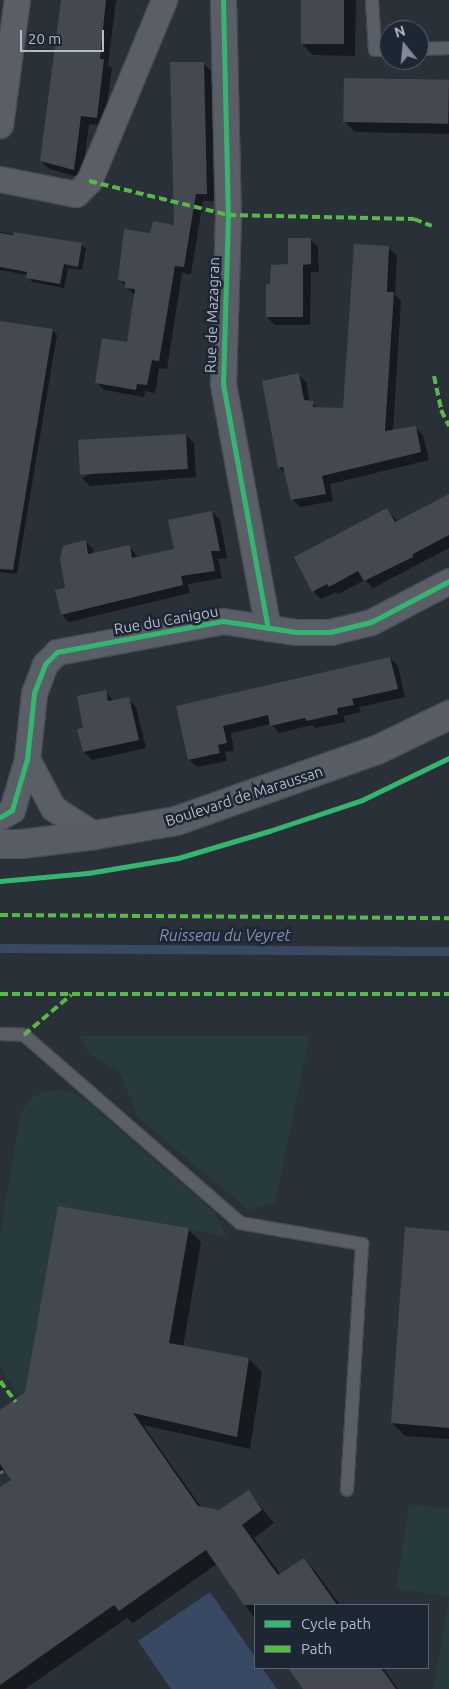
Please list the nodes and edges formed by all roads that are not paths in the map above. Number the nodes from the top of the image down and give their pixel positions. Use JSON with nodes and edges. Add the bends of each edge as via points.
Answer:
{"nodes":[{"id":1,"x":17,"y":0,"type":"edge"},
{"id":2,"x":164,"y":0,"type":"edge"},
{"id":3,"x":223,"y":0,"type":"edge"},
{"id":4,"x":372,"y":0,"type":"edge"},
{"id":5,"x":449,"y":48,"type":"edge"},
{"id":6,"x":429,"y":49,"type":"edge"},
{"id":7,"x":379,"y":50,"type":"edge"},
{"id":8,"x":0,"y":125,"type":"edge"},
{"id":9,"x":0,"y":180,"type":"edge"},
{"id":10,"x":449,"y":581,"type":"edge"},
{"id":11,"x":268,"y":628,"type":"junction"},
{"id":12,"x":449,"y":715,"type":"edge"},
{"id":13,"x":449,"y":735,"type":"edge"},
{"id":14,"x":27,"y":759,"type":"junction"},
{"id":15,"x":0,"y":818,"type":"edge"},
{"id":16,"x":95,"y":835,"type":"junction"},
{"id":17,"x":0,"y":844,"type":"edge"},
{"id":18,"x":0,"y":860,"type":"edge"},
{"id":19,"x":0,"y":1034,"type":"edge"},
{"id":20,"x":347,"y":1490,"type":"dead end"}],
"edges":[{"from":1,"to":8,"type":"street"},
{"from":2,"to":9,"type":"street","via":[[89,181],[76,194]]},
{"from":3,"to":11,"type":"street","name":"Rue de Mazagran","via":[[228,215],[223,384]]},
{"from":4,"to":7,"type":"lane","via":[[376,50]]},
{"from":5,"to":6,"type":"lane"},
{"from":10,"to":11,"type":"street","name":"Rue du Canigou","via":[[371,622],[330,632]]},
{"from":11,"to":14,"type":"street","name":"Rue du Canigou","via":[[223,621],[57,652],[45,664],[34,693]]},
{"from":12,"to":16,"type":"main road","name":"Boulevard de Maraussan","via":[[379,749],[185,818]]},
{"from":13,"to":18,"type":"main road","name":"Boulevard de Maraussan","via":[[385,765],[180,837],[97,851]]},
{"from":14,"to":15,"type":"street","name":"Rue du Canigou","via":[[12,810]]},
{"from":14,"to":16,"type":"street","via":[[53,808]]},
{"from":16,"to":17,"type":"main road","name":"Boulevard de Maraussan"},
{"from":19,"to":20,"type":"lane","via":[[24,1035],[240,1223],[362,1244]]}]}
